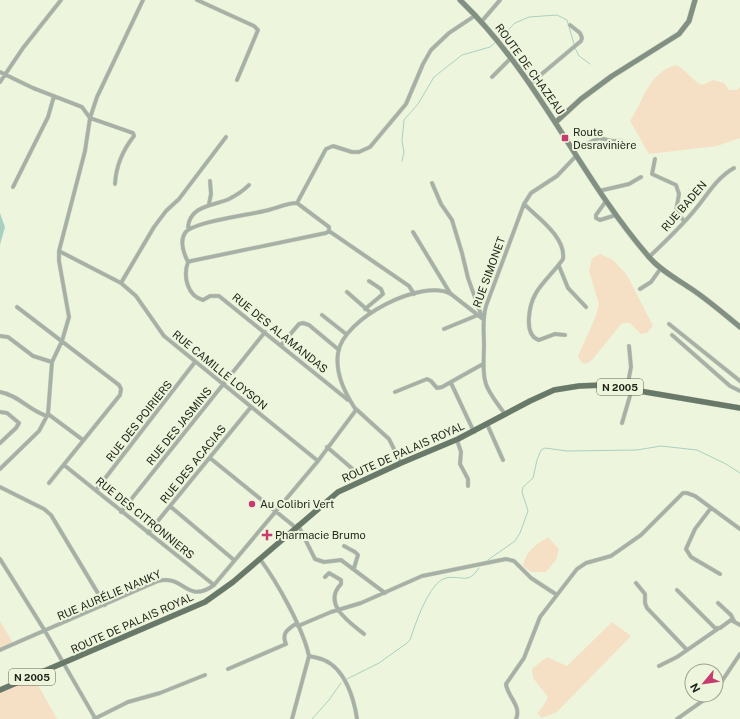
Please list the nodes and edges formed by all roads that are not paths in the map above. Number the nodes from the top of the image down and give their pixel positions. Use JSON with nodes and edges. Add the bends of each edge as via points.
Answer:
{"nodes":[{"id":1,"x":61,"y":0,"type":"edge"},
{"id":2,"x":143,"y":0,"type":"edge"},
{"id":3,"x":196,"y":0,"type":"edge"},
{"id":4,"x":460,"y":0,"type":"edge"},
{"id":5,"x":500,"y":0,"type":"edge"},
{"id":6,"x":695,"y":0,"type":"edge"},
{"id":7,"x":476,"y":15,"type":"junction"},
{"id":8,"x":482,"y":21,"type":"junction"},
{"id":9,"x":570,"y":25,"type":"dead end"},
{"id":10,"x":512,"y":57,"type":"junction"},
{"id":11,"x":0,"y":72,"type":"edge"},
{"id":12,"x":6,"y":75,"type":"junction"},
{"id":13,"x":492,"y":77,"type":"dead end"},
{"id":14,"x":237,"y":80,"type":"dead end"},
{"id":15,"x":0,"y":82,"type":"edge"},
{"id":16,"x":531,"y":83,"type":"junction"},
{"id":17,"x":54,"y":96,"type":"junction"},
{"id":18,"x":90,"y":118,"type":"junction"},
{"id":19,"x":556,"y":122,"type":"junction"},
{"id":20,"x":226,"y":137,"type":"dead end"},
{"id":21,"x":622,"y":141,"type":"dead end"},
{"id":22,"x":573,"y":150,"type":"junction"},
{"id":23,"x":576,"y":156,"type":"junction"},
{"id":24,"x":655,"y":159,"type":"dead end"},
{"id":25,"x":734,"y":168,"type":"dead end"},
{"id":26,"x":641,"y":177,"type":"dead end"},
{"id":27,"x":210,"y":181,"type":"dead end"},
{"id":28,"x":432,"y":183,"type":"dead end"},
{"id":29,"x":115,"y":184,"type":"dead end"},
{"id":30,"x":249,"y":185,"type":"dead end"},
{"id":31,"x":13,"y":188,"type":"dead end"},
{"id":32,"x":599,"y":191,"type":"junction"},
{"id":33,"x":606,"y":201,"type":"junction"},
{"id":34,"x":297,"y":203,"type":"junction"},
{"id":35,"x":209,"y":204,"type":"junction"},
{"id":36,"x":524,"y":204,"type":"junction"},
{"id":37,"x":616,"y":215,"type":"junction"},
{"id":38,"x":684,"y":221,"type":"junction"},
{"id":39,"x":190,"y":228,"type":"junction"},
{"id":40,"x":328,"y":232,"type":"junction"},
{"id":41,"x":413,"y":232,"type":"dead end"},
{"id":42,"x":59,"y":251,"type":"junction"},
{"id":43,"x":649,"y":256,"type":"junction"},
{"id":44,"x":188,"y":262,"type":"junction"},
{"id":45,"x":559,"y":266,"type":"junction"},
{"id":46,"x":661,"y":268,"type":"junction"},
{"id":47,"x":369,"y":281,"type":"dead end"},
{"id":48,"x":121,"y":283,"type":"junction"},
{"id":49,"x":640,"y":289,"type":"dead end"},
{"id":50,"x":347,"y":292,"type":"dead end"},
{"id":51,"x":414,"y":294,"type":"junction"},
{"id":52,"x":451,"y":294,"type":"junction"},
{"id":53,"x":17,"y":307,"type":"dead end"},
{"id":54,"x":586,"y":307,"type":"dead end"},
{"id":55,"x":365,"y":309,"type":"junction"},
{"id":56,"x":371,"y":313,"type":"junction"},
{"id":57,"x":322,"y":315,"type":"dead end"},
{"id":58,"x":478,"y":315,"type":"junction"},
{"id":59,"x":483,"y":318,"type":"junction"},
{"id":60,"x":669,"y":324,"type":"dead end"},
{"id":61,"x":740,"y":327,"type":"edge"},
{"id":62,"x":444,"y":329,"type":"dead end"},
{"id":63,"x":265,"y":332,"type":"junction"},
{"id":64,"x":346,"y":334,"type":"junction"},
{"id":65,"x":565,"y":335,"type":"dead end"},
{"id":66,"x":672,"y":335,"type":"dead end"},
{"id":67,"x":0,"y":336,"type":"edge"},
{"id":68,"x":62,"y":341,"type":"junction"},
{"id":69,"x":281,"y":345,"type":"junction"},
{"id":70,"x":629,"y":346,"type":"dead end"},
{"id":71,"x":339,"y":350,"type":"junction"},
{"id":72,"x":52,"y":362,"type":"junction"},
{"id":73,"x":195,"y":362,"type":"junction"},
{"id":74,"x":483,"y":364,"type":"junction"},
{"id":75,"x":740,"y":381,"type":"edge"},
{"id":76,"x":451,"y":383,"type":"junction"},
{"id":77,"x":224,"y":385,"type":"junction"},
{"id":78,"x":630,"y":389,"type":"junction"},
{"id":79,"x":740,"y":391,"type":"edge"},
{"id":80,"x":0,"y":392,"type":"edge"},
{"id":81,"x":395,"y":392,"type":"dead end"},
{"id":82,"x":251,"y":407,"type":"junction"},
{"id":83,"x":740,"y":408,"type":"edge"},
{"id":84,"x":356,"y":410,"type":"junction"},
{"id":85,"x":0,"y":412,"type":"edge"},
{"id":86,"x":505,"y":414,"type":"junction"},
{"id":87,"x":48,"y":415,"type":"junction"},
{"id":88,"x":622,"y":423,"type":"dead end"},
{"id":89,"x":487,"y":424,"type":"junction"},
{"id":90,"x":474,"y":432,"type":"junction"},
{"id":91,"x":83,"y":440,"type":"junction"},
{"id":92,"x":457,"y":440,"type":"junction"},
{"id":93,"x":0,"y":443,"type":"edge"},
{"id":94,"x":327,"y":447,"type":"junction"},
{"id":95,"x":210,"y":458,"type":"junction"},
{"id":96,"x":503,"y":460,"type":"dead end"},
{"id":97,"x":318,"y":461,"type":"junction"},
{"id":98,"x":400,"y":462,"type":"junction"},
{"id":99,"x":64,"y":465,"type":"junction"},
{"id":100,"x":0,"y":469,"type":"edge"},
{"id":101,"x":355,"y":471,"type":"dead end"},
{"id":102,"x":49,"y":483,"type":"dead end"},
{"id":103,"x":468,"y":486,"type":"dead end"},
{"id":104,"x":0,"y":487,"type":"edge"},
{"id":105,"x":96,"y":490,"type":"junction"},
{"id":106,"x":170,"y":507,"type":"junction"},
{"id":107,"x":711,"y":508,"type":"junction"},
{"id":108,"x":121,"y":512,"type":"junction"},
{"id":109,"x":276,"y":512,"type":"junction"},
{"id":110,"x":297,"y":526,"type":"junction"},
{"id":111,"x":740,"y":529,"type":"edge"},
{"id":112,"x":148,"y":533,"type":"junction"},
{"id":113,"x":344,"y":546,"type":"dead end"},
{"id":114,"x":0,"y":559,"type":"edge"},
{"id":115,"x":260,"y":559,"type":"junction"},
{"id":116,"x":234,"y":560,"type":"junction"},
{"id":117,"x":354,"y":568,"type":"junction"},
{"id":118,"x":720,"y":574,"type":"dead end"},
{"id":119,"x":325,"y":577,"type":"dead end"},
{"id":120,"x":636,"y":583,"type":"dead end"},
{"id":121,"x":214,"y":585,"type":"junction"},
{"id":122,"x":677,"y":590,"type":"dead end"},
{"id":123,"x":385,"y":593,"type":"junction"},
{"id":124,"x":557,"y":594,"type":"junction"},
{"id":125,"x":718,"y":603,"type":"dead end"},
{"id":126,"x":105,"y":605,"type":"junction"},
{"id":127,"x":337,"y":610,"type":"junction"},
{"id":128,"x":734,"y":621,"type":"junction"},
{"id":129,"x":298,"y":625,"type":"junction"},
{"id":130,"x":740,"y":625,"type":"edge"},
{"id":131,"x":720,"y":628,"type":"junction"},
{"id":132,"x":45,"y":631,"type":"junction"},
{"id":133,"x":364,"y":634,"type":"dead end"},
{"id":134,"x":0,"y":650,"type":"edge"},
{"id":135,"x":687,"y":650,"type":"junction"},
{"id":136,"x":740,"y":654,"type":"edge"},
{"id":137,"x":309,"y":656,"type":"junction"},
{"id":138,"x":64,"y":664,"type":"junction"},
{"id":139,"x":659,"y":666,"type":"dead end"},
{"id":140,"x":228,"y":670,"type":"dead end"},
{"id":141,"x":204,"y":675,"type":"dead end"},
{"id":142,"x":724,"y":678,"type":"edge"},
{"id":143,"x":0,"y":690,"type":"edge"},
{"id":144,"x":700,"y":703,"type":"edge"},
{"id":145,"x":94,"y":719,"type":"edge"},
{"id":146,"x":292,"y":719,"type":"edge"},
{"id":147,"x":357,"y":719,"type":"edge"},
{"id":148,"x":516,"y":719,"type":"edge"},
{"id":149,"x":677,"y":719,"type":"edge"}],
"edges":[{"from":1,"to":12,"type":"street","via":[[23,48]]},
{"from":2,"to":18,"type":"street","via":[[97,97]]},
{"from":3,"to":14,"type":"street","via":[[258,30]]},
{"from":4,"to":7,"type":"main road","name":"ROUTE DE CHAZEAU"},
{"from":5,"to":8,"type":"street"},
{"from":6,"to":19,"type":"main road","via":[[689,21],[679,34],[612,76]]},
{"from":7,"to":8,"type":"main road","name":"ROUTE DE CHAZEAU"},
{"from":7,"to":34,"type":"street","via":[[449,33],[431,50],[406,104],[370,147],[359,152],[333,146],[326,149]]},
{"from":8,"to":10,"type":"main road","name":"ROUTE DE CHAZEAU"},
{"from":9,"to":16,"type":"street","via":[[580,33],[581,41]]},
{"from":10,"to":13,"type":"street"},
{"from":10,"to":16,"type":"main road","name":"ROUTE DE CHAZEAU"},
{"from":11,"to":12,"type":"street"},
{"from":12,"to":15,"type":"street"},
{"from":12,"to":17,"type":"street"},
{"from":16,"to":19,"type":"main road","name":"ROUTE DE CHAZEAU"},
{"from":17,"to":18,"type":"street","via":[[82,107]]},
{"from":17,"to":31,"type":"street","via":[[48,117]]},
{"from":18,"to":29,"type":"street","via":[[133,133],[134,136],[122,152]]},
{"from":18,"to":42,"type":"street","via":[[85,150]]},
{"from":19,"to":22,"type":"main road","name":"ROUTE DE CHAZEAU"},
{"from":20,"to":48,"type":"street","via":[[179,199],[154,227]]},
{"from":21,"to":22,"type":"street","via":[[599,138]]},
{"from":22,"to":23,"type":"main road","name":"ROUTE DE CHAZEAU"},
{"from":23,"to":32,"type":"main road","name":"ROUTE DE CHAZEAU"},
{"from":23,"to":36,"type":"street","name":"RUE SIMONET","via":[[557,176],[531,193]]},
{"from":24,"to":38,"type":"street","via":[[652,174],[676,185],[679,194],[676,211]]},
{"from":25,"to":38,"type":"street","name":"RUE BADEN","via":[[725,173]]},
{"from":26,"to":32,"type":"street","via":[[629,184]]},
{"from":27,"to":35,"type":"street"},
{"from":28,"to":59,"type":"street","via":[[441,204],[452,220],[468,278]]},
{"from":30,"to":35,"type":"street","via":[[228,199]]},
{"from":32,"to":33,"type":"main road","name":"ROUTE DE CHAZEAU"},
{"from":33,"to":37,"type":"main road","name":"ROUTE DE CHAZEAU"},
{"from":33,"to":37,"type":"street","via":[[596,218],[600,220]]},
{"from":34,"to":39,"type":"street"},
{"from":34,"to":40,"type":"street","via":[[329,227]]},
{"from":35,"to":39,"type":"street","via":[[191,218],[188,223]]},
{"from":36,"to":45,"type":"street","via":[[548,228],[563,248],[563,259]]},
{"from":36,"to":59,"type":"street","name":"RUE SIMONET"},
{"from":37,"to":43,"type":"main road","name":"ROUTE DE CHAZEAU"},
{"from":38,"to":43,"type":"street","name":"RUE BADEN"},
{"from":39,"to":44,"type":"street","via":[[182,242]]},
{"from":40,"to":44,"type":"street"},
{"from":40,"to":51,"type":"street","via":[[409,286]]},
{"from":41,"to":52,"type":"street"},
{"from":42,"to":48,"type":"street","name":"RUE CAMILLE LOYSON"},
{"from":42,"to":68,"type":"street","via":[[68,309]]},
{"from":43,"to":46,"type":"main road","name":"ROUTE DE CHAZEAU"},
{"from":44,"to":63,"type":"street","name":"RUE DES ALAMANDAS","via":[[186,278],[190,291],[195,296],[203,300],[210,296],[219,296]]},
{"from":45,"to":54,"type":"street","via":[[568,288]]},
{"from":45,"to":65,"type":"street","via":[[532,302],[529,330],[535,339],[539,340],[555,334]]},
{"from":46,"to":49,"type":"street","via":[[651,282]]},
{"from":46,"to":61,"type":"main road","name":"ROUTE DE CHAZEAU"},
{"from":47,"to":55,"type":"street","via":[[381,289],[383,294]]},
{"from":48,"to":73,"type":"street","name":"RUE CAMILLE LOYSON","via":[[136,296],[164,336]]},
{"from":50,"to":55,"type":"street"},
{"from":51,"to":52,"type":"street","via":[[445,290]]},
{"from":51,"to":56,"type":"street","via":[[400,297]]},
{"from":52,"to":58,"type":"street"},
{"from":53,"to":68,"type":"street"},
{"from":55,"to":56,"type":"street"},
{"from":56,"to":64,"type":"street"},
{"from":57,"to":64,"type":"street"},
{"from":58,"to":59,"type":"street"},
{"from":58,"to":62,"type":"street"},
{"from":59,"to":74,"type":"street","name":"RUE SIMONET"},
{"from":60,"to":75,"type":"street"},
{"from":63,"to":69,"type":"street","name":"RUE DES ALAMANDAS"},
{"from":63,"to":77,"type":"street","name":"RUE DES JASMINS"},
{"from":64,"to":71,"type":"street"},
{"from":66,"to":79,"type":"street","via":[[730,386]]},
{"from":67,"to":72,"type":"street","via":[[8,337],[33,356]]},
{"from":68,"to":72,"type":"street"},
{"from":68,"to":91,"type":"street","via":[[120,385],[121,389],[120,395]]},
{"from":69,"to":71,"type":"street","via":[[299,324],[303,323]]},
{"from":69,"to":84,"type":"street","name":"RUE DES ALAMANDAS","via":[[342,394]]},
{"from":70,"to":78,"type":"street"},
{"from":71,"to":84,"type":"street","via":[[338,369],[342,386]]},
{"from":72,"to":87,"type":"street"},
{"from":73,"to":77,"type":"street","name":"RUE CAMILLE LOYSON"},
{"from":73,"to":105,"type":"street","name":"RUE DES POIRIERS"},
{"from":74,"to":76,"type":"street"},
{"from":74,"to":86,"type":"street","name":"RUE SIMONET","via":[[484,381],[488,391]]},
{"from":76,"to":81,"type":"street","via":[[438,388],[427,380]]},
{"from":76,"to":90,"type":"street"},
{"from":77,"to":82,"type":"street","name":"RUE CAMILLE LOYSON"},
{"from":77,"to":108,"type":"street","name":"RUE DES JASMINS"},
{"from":78,"to":83,"type":"main road","name":"ROUTE DE PALAIS ROYAL","number":"N 2005"},
{"from":78,"to":86,"type":"main road","name":"ROUTE DE PALAIS ROYAL","number":"N 2005","via":[[604,385],[554,390]]},
{"from":78,"to":88,"type":"street"},
{"from":80,"to":87,"type":"street","via":[[11,395],[41,414]]},
{"from":82,"to":95,"type":"street","name":"RUE DES ACACIAS"},
{"from":82,"to":97,"type":"street","name":"RUE CAMILLE LOYSON"},
{"from":84,"to":94,"type":"street","name":"RUE AURÉLIE NANKY"},
{"from":84,"to":98,"type":"street","name":"RUE DES ALAMANDAS","via":[[389,439]]},
{"from":85,"to":93,"type":"street","via":[[7,413],[19,423]]},
{"from":86,"to":89,"type":"main road","name":"ROUTE DE PALAIS ROYAL","number":"N 2005"},
{"from":87,"to":91,"type":"street"},
{"from":87,"to":100,"type":"street","via":[[39,431]]},
{"from":89,"to":90,"type":"main road","name":"ROUTE DE PALAIS ROYAL","number":"N 2005"},
{"from":89,"to":96,"type":"street"},
{"from":90,"to":92,"type":"main road","name":"ROUTE DE PALAIS ROYAL","number":"N 2005"},
{"from":91,"to":99,"type":"street"},
{"from":92,"to":98,"type":"main road","name":"ROUTE DE PALAIS ROYAL","number":"N 2005"},
{"from":92,"to":103,"type":"street","via":[[461,452],[460,464]]},
{"from":94,"to":97,"type":"street","name":"RUE AURÉLIE NANKY"},
{"from":94,"to":101,"type":"street"},
{"from":95,"to":106,"type":"street","name":"RUE DES ACACIAS"},
{"from":95,"to":109,"type":"street"},
{"from":97,"to":109,"type":"street","name":"RUE AURÉLIE NANKY"},
{"from":98,"to":110,"type":"main road","name":"ROUTE DE PALAIS ROYAL","number":"N 2005","via":[[338,492]]},
{"from":99,"to":102,"type":"street"},
{"from":99,"to":105,"type":"street","name":"RUE DES CITRONNIERS"},
{"from":104,"to":126,"type":"street","via":[[52,515]]},
{"from":105,"to":108,"type":"street","name":"RUE DES CITRONNIERS"},
{"from":106,"to":112,"type":"street","name":"RUE DES ACACIAS"},
{"from":106,"to":116,"type":"street"},
{"from":107,"to":111,"type":"street"},
{"from":107,"to":118,"type":"street","via":[[695,529],[686,549],[691,557]]},
{"from":107,"to":124,"type":"street","via":[[690,494],[683,494],[641,536],[611,556],[582,566]]},
{"from":108,"to":112,"type":"street","name":"RUE DES CITRONNIERS"},
{"from":109,"to":110,"type":"street"},
{"from":109,"to":116,"type":"street","name":"RUE AURÉLIE NANKY"},
{"from":110,"to":115,"type":"main road","name":"ROUTE DE PALAIS ROYAL","number":"N 2005"},
{"from":110,"to":117,"type":"street","via":[[315,559],[324,562],[339,559]]},
{"from":112,"to":121,"type":"street","name":"RUE DES CITRONNIERS"},
{"from":113,"to":117,"type":"street","via":[[358,555]]},
{"from":114,"to":132,"type":"street"},
{"from":115,"to":129,"type":"street","via":[[273,577]]},
{"from":115,"to":138,"type":"main road","name":"ROUTE DE PALAIS ROYAL","number":"N 2005","via":[[205,602]]},
{"from":116,"to":121,"type":"street","name":"RUE AURÉLIE NANKY"},
{"from":117,"to":123,"type":"street"},
{"from":119,"to":127,"type":"street","via":[[329,573],[341,582],[334,596]]},
{"from":120,"to":135,"type":"street","via":[[645,594],[644,604],[647,608]]},
{"from":121,"to":126,"type":"street","name":"RUE AURÉLIE NANKY","via":[[204,592],[197,593],[171,580],[163,580]]},
{"from":122,"to":131,"type":"street","via":[[712,626]]},
{"from":123,"to":124,"type":"street","via":[[422,576],[444,570],[511,559],[538,584]]},
{"from":123,"to":127,"type":"street"},
{"from":124,"to":148,"type":"street","via":[[540,617],[524,658],[506,684],[517,710]]},
{"from":125,"to":128,"type":"street"},
{"from":126,"to":132,"type":"street","name":"RUE AURÉLIE NANKY"},
{"from":127,"to":129,"type":"street"},
{"from":127,"to":133,"type":"street"},
{"from":128,"to":130,"type":"street"},
{"from":128,"to":131,"type":"street"},
{"from":129,"to":137,"type":"street"},
{"from":129,"to":140,"type":"street","via":[[285,632],[286,644]]},
{"from":131,"to":135,"type":"street"},
{"from":132,"to":134,"type":"street","name":"RUE AURÉLIE NANKY"},
{"from":132,"to":138,"type":"street"},
{"from":135,"to":139,"type":"street"},
{"from":136,"to":142,"type":"street"},
{"from":137,"to":146,"type":"street"},
{"from":137,"to":147,"type":"street","via":[[324,660],[335,667],[346,683]]},
{"from":138,"to":143,"type":"main road","name":"ROUTE DE PALAIS ROYAL","number":"N 2005"},
{"from":138,"to":145,"type":"street"},
{"from":141,"to":145,"type":"street","via":[[160,693],[128,702]]},
{"from":144,"to":149,"type":"street"}]}
